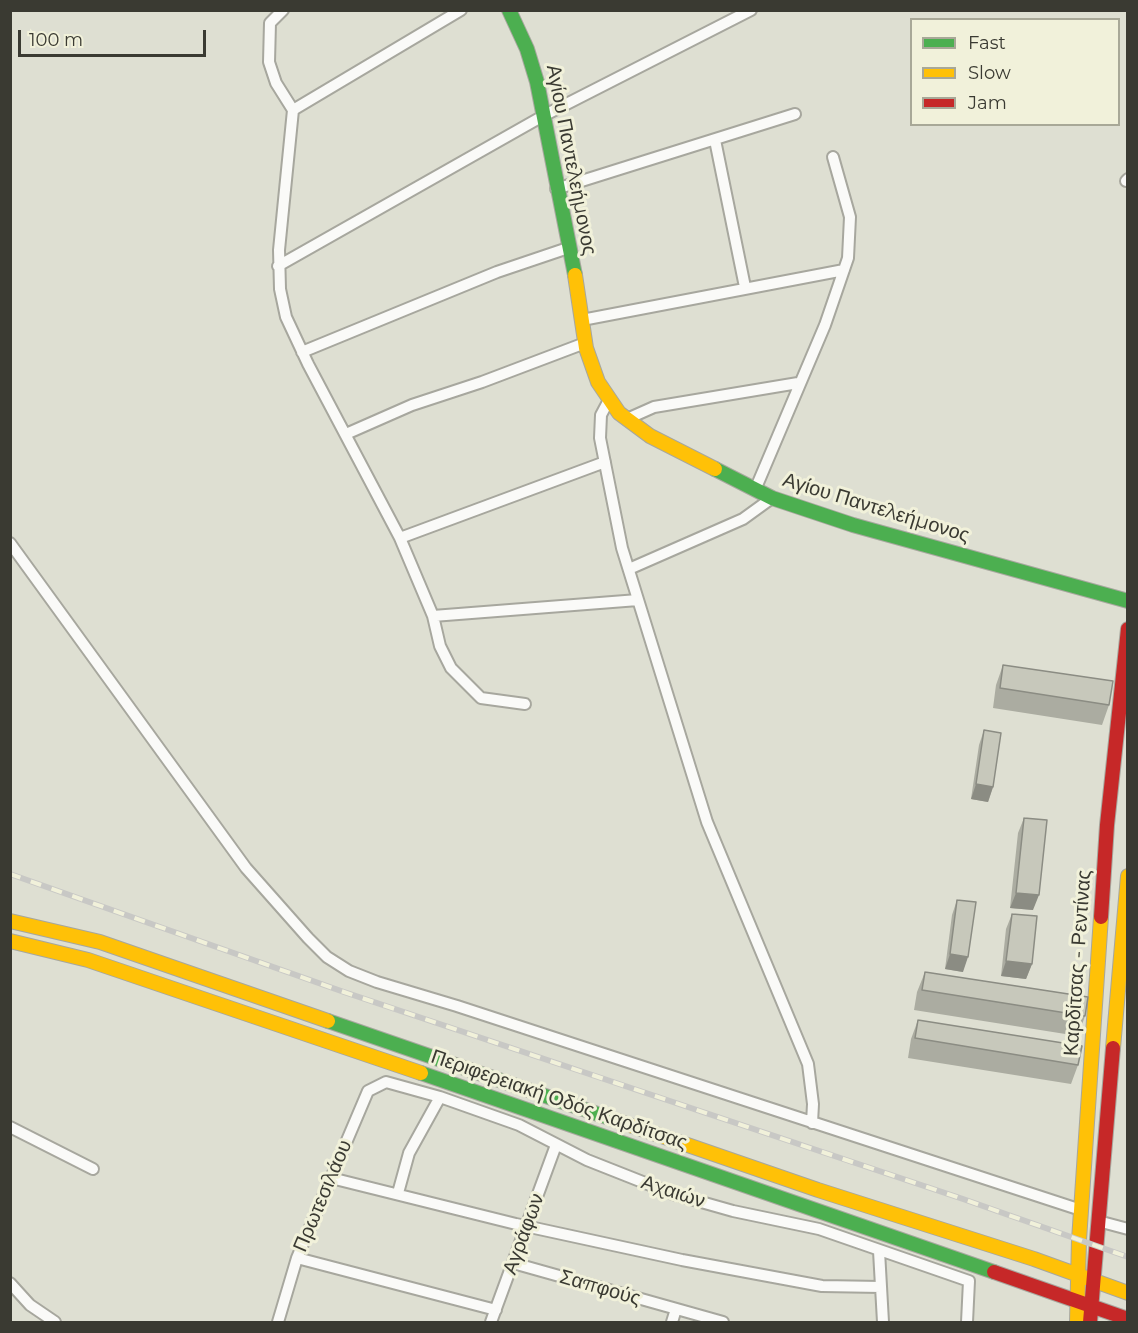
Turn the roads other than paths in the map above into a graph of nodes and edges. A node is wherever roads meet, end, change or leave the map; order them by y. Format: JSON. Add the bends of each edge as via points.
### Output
{"nodes":[{"id":1,"x":283,"y":10,"type":"edge"},
{"id":2,"x":461,"y":10,"type":"edge"},
{"id":3,"x":509,"y":10,"type":"edge"},
{"id":4,"x":751,"y":10,"type":"edge"},
{"id":5,"x":293,"y":110,"type":"junction"},
{"id":6,"x":795,"y":114,"type":"dead end"},
{"id":7,"x":543,"y":116,"type":"junction"},
{"id":8,"x":715,"y":140,"type":"junction"},
{"id":9,"x":833,"y":157,"type":"dead end"},
{"id":10,"x":556,"y":189,"type":"junction"},
{"id":11,"x":568,"y":248,"type":"junction"},
{"id":12,"x":278,"y":266,"type":"junction"},
{"id":13,"x":844,"y":270,"type":"junction"},
{"id":14,"x":745,"y":287,"type":"junction"},
{"id":15,"x":582,"y":320,"type":"junction"},
{"id":16,"x":585,"y":343,"type":"junction"},
{"id":17,"x":302,"y":352,"type":"junction"},
{"id":18,"x":798,"y":383,"type":"junction"},
{"id":19,"x":609,"y":400,"type":"junction"},
{"id":20,"x":627,"y":419,"type":"junction"},
{"id":21,"x":346,"y":434,"type":"junction"},
{"id":22,"x":605,"y":462,"type":"junction"},
{"id":23,"x":755,"y":490,"type":"junction"},
{"id":24,"x":772,"y":498,"type":"junction"},
{"id":25,"x":400,"y":538,"type":"junction"},
{"id":26,"x":10,"y":543,"type":"edge"},
{"id":27,"x":629,"y":569,"type":"junction"},
{"id":28,"x":638,"y":600,"type":"junction"},
{"id":29,"x":1128,"y":601,"type":"edge"},
{"id":30,"x":433,"y":616,"type":"junction"},
{"id":31,"x":1128,"y":629,"type":"edge"},
{"id":32,"x":525,"y":704,"type":"dead end"},
{"id":33,"x":1128,"y":876,"type":"edge"},
{"id":34,"x":1126,"y":920,"type":"edge"},
{"id":35,"x":10,"y":921,"type":"edge"},
{"id":36,"x":10,"y":941,"type":"edge"},
{"id":37,"x":1094,"y":1009,"type":"junction"},
{"id":38,"x":1115,"y":1010,"type":"junction"},
{"id":39,"x":386,"y":1082,"type":"joint"},
{"id":40,"x":440,"y":1097,"type":"junction"},
{"id":41,"x":812,"y":1123,"type":"junction"},
{"id":42,"x":10,"y":1127,"type":"edge"},
{"id":43,"x":556,"y":1145,"type":"junction"},
{"id":44,"x":93,"y":1169,"type":"dead end"},
{"id":45,"x":331,"y":1178,"type":"junction"},
{"id":46,"x":398,"y":1193,"type":"junction"},
{"id":47,"x":1081,"y":1210,"type":"junction"},
{"id":48,"x":1098,"y":1221,"type":"junction"},
{"id":49,"x":526,"y":1226,"type":"junction"},
{"id":50,"x":1128,"y":1229,"type":"edge"},
{"id":51,"x":879,"y":1251,"type":"junction"},
{"id":52,"x":297,"y":1258,"type":"junction"},
{"id":53,"x":513,"y":1263,"type":"junction"},
{"id":54,"x":1078,"y":1274,"type":"junction"},
{"id":55,"x":1093,"y":1280,"type":"junction"},
{"id":56,"x":10,"y":1283,"type":"edge"},
{"id":57,"x":881,"y":1287,"type":"junction"},
{"id":58,"x":1128,"y":1293,"type":"edge"},
{"id":59,"x":1078,"y":1301,"type":"junction"},
{"id":60,"x":1091,"y":1306,"type":"junction"},
{"id":61,"x":676,"y":1309,"type":"junction"},
{"id":62,"x":496,"y":1310,"type":"junction"},
{"id":63,"x":39,"y":1318,"type":"edge"},
{"id":64,"x":1128,"y":1320,"type":"edge"},
{"id":65,"x":492,"y":1322,"type":"edge"},
{"id":66,"x":55,"y":1323,"type":"edge"},
{"id":67,"x":278,"y":1323,"type":"edge"},
{"id":68,"x":672,"y":1323,"type":"edge"},
{"id":69,"x":723,"y":1323,"type":"edge"},
{"id":70,"x":883,"y":1323,"type":"edge"},
{"id":71,"x":966,"y":1323,"type":"edge"},
{"id":72,"x":1077,"y":1323,"type":"edge"},
{"id":73,"x":1090,"y":1323,"type":"edge"},
{"id":74,"x":1121,"y":1323,"type":"edge"}],
"edges":[{"from":1,"to":5,"type":"street","via":[[270,23],[269,62]]},
{"from":2,"to":5,"type":"street"},
{"from":3,"to":7,"type":"main road","name":"Αγίου Παντελεήμονος","via":[[531,60]]},
{"from":4,"to":7,"type":"street"},
{"from":5,"to":12,"type":"street"},
{"from":6,"to":8,"type":"street"},
{"from":7,"to":10,"type":"main road","name":"Αγίου Παντελεήμονος"},
{"from":7,"to":12,"type":"street"},
{"from":8,"to":10,"type":"street"},
{"from":8,"to":14,"type":"street"},
{"from":9,"to":13,"type":"street","via":[[850,217],[850,245]]},
{"from":10,"to":11,"type":"main road","name":"Αγίου Παντελεήμονος"},
{"from":11,"to":15,"type":"main road","name":"Αγίου Παντελεήμονος"},
{"from":11,"to":17,"type":"street","via":[[497,272]]},
{"from":12,"to":17,"type":"street","via":[[284,311]]},
{"from":13,"to":14,"type":"street"},
{"from":13,"to":18,"type":"street","via":[[825,325]]},
{"from":14,"to":15,"type":"street"},
{"from":15,"to":16,"type":"main road","name":"Αγίου Παντελεήμονος"},
{"from":16,"to":19,"type":"main road","name":"Αγίου Παντελεήμονος","via":[[594,373]]},
{"from":16,"to":21,"type":"street","via":[[411,405]]},
{"from":17,"to":21,"type":"street"},
{"from":18,"to":20,"type":"street","via":[[654,406]]},
{"from":18,"to":23,"type":"street"},
{"from":19,"to":20,"type":"main road","name":"Αγίου Παντελεήμονος"},
{"from":19,"to":22,"type":"street","via":[[600,422]]},
{"from":20,"to":23,"type":"main road","name":"Αγίου Παντελεήμονος","via":[[650,436]]},
{"from":21,"to":25,"type":"street"},
{"from":22,"to":25,"type":"street"},
{"from":22,"to":27,"type":"street"},
{"from":23,"to":24,"type":"main road","name":"Αγίου Παντελεήμονος"},
{"from":24,"to":27,"type":"street","via":[[743,519]]},
{"from":24,"to":29,"type":"main road","name":"Αγίου Παντελεήμονος","via":[[853,525]]},
{"from":25,"to":30,"type":"street"},
{"from":26,"to":41,"type":"street","via":[[223,839],[284,914],[327,957],[377,982]]},
{"from":27,"to":28,"type":"street"},
{"from":28,"to":30,"type":"street"},
{"from":28,"to":41,"type":"street","via":[[706,822],[808,1064]]},
{"from":30,"to":32,"type":"street","via":[[445,657],[462,682],[481,698]]},
{"from":31,"to":37,"type":"main road","name":"Καρδίτσας - Ρεντίνας","via":[[1107,825]]},
{"from":33,"to":34,"type":"main road","name":"Καρδίτσας - Ρεντίνας"},
{"from":34,"to":38,"type":"main road","name":"Καρδίτσας - Ρεντίνας"},
{"from":35,"to":54,"type":"main road","name":"Περιφερειακή Οδός Καρδίτσας","via":[[109,945],[818,1190]]},
{"from":36,"to":59,"type":"main road","name":"Περιφερειακή Οδός Καρδίτσας","via":[[70,955],[213,1001]]},
{"from":37,"to":38,"type":"main road"},
{"from":37,"to":47,"type":"main road","name":"Καρδίτσας - Ρεντίνας"},
{"from":38,"to":48,"type":"main road","name":"Καρδίτσας - Ρεντίνας"},
{"from":39,"to":40,"type":"street","name":"Αχαιών"},
{"from":39,"to":45,"type":"street","name":"Πρωτεσιλάου","via":[[368,1091]]},
{"from":40,"to":43,"type":"street","name":"Αχαιών","via":[[519,1125]]},
{"from":40,"to":46,"type":"street","via":[[409,1154]]},
{"from":41,"to":47,"type":"street"},
{"from":42,"to":44,"type":"street"},
{"from":43,"to":49,"type":"street","name":"Αγράφων"},
{"from":43,"to":51,"type":"street","name":"Αχαιών","via":[[673,1194],[819,1229]]},
{"from":45,"to":46,"type":"street"},
{"from":45,"to":52,"type":"street","name":"Πρωτεσιλάου"},
{"from":46,"to":49,"type":"street"},
{"from":47,"to":54,"type":"main road","name":"Καρδίτσας - Ρεντίνας"},
{"from":48,"to":50,"type":"street"},
{"from":48,"to":55,"type":"main road","name":"Καρδίτσας - Ρεντίνας"},
{"from":49,"to":53,"type":"street","name":"Αγράφων"},
{"from":49,"to":57,"type":"street","via":[[796,1282]]},
{"from":51,"to":57,"type":"street"},
{"from":51,"to":71,"type":"street","name":"Αχαιών","via":[[969,1281]]},
{"from":52,"to":62,"type":"street"},
{"from":52,"to":67,"type":"street","name":"Πρωτεσιλάου"},
{"from":53,"to":61,"type":"street","name":"Σαπφούς"},
{"from":53,"to":62,"type":"street","name":"Αγράφων"},
{"from":54,"to":55,"type":"main road","name":"Περιφερειακή Οδός Καρδίτσας"},
{"from":54,"to":59,"type":"main road","name":"Καρδίτσας - Ρεντίνας"},
{"from":55,"to":58,"type":"main road","name":"Περιφερειακή Οδός Καρδίτσας"},
{"from":55,"to":60,"type":"main road","name":"Καρδίτσας - Ρεντίνας"},
{"from":56,"to":63,"type":"street"},
{"from":57,"to":70,"type":"street"},
{"from":59,"to":60,"type":"main road","name":"Περιφερειακή Οδός Καρδίτσας"},
{"from":59,"to":72,"type":"main road","name":"Καρδίτσας - Ρεντίνας"},
{"from":60,"to":64,"type":"main road","name":"Περιφερειακή Οδός Καρδίτσας"},
{"from":60,"to":73,"type":"main road","name":"Καρδίτσας - Ρεντίνας"},
{"from":61,"to":68,"type":"street"},
{"from":61,"to":69,"type":"street","name":"Σαπφούς"},
{"from":62,"to":65,"type":"street","name":"Αγράφων"},
{"from":63,"to":66,"type":"street"},
{"from":64,"to":74,"type":"main road"}]}
